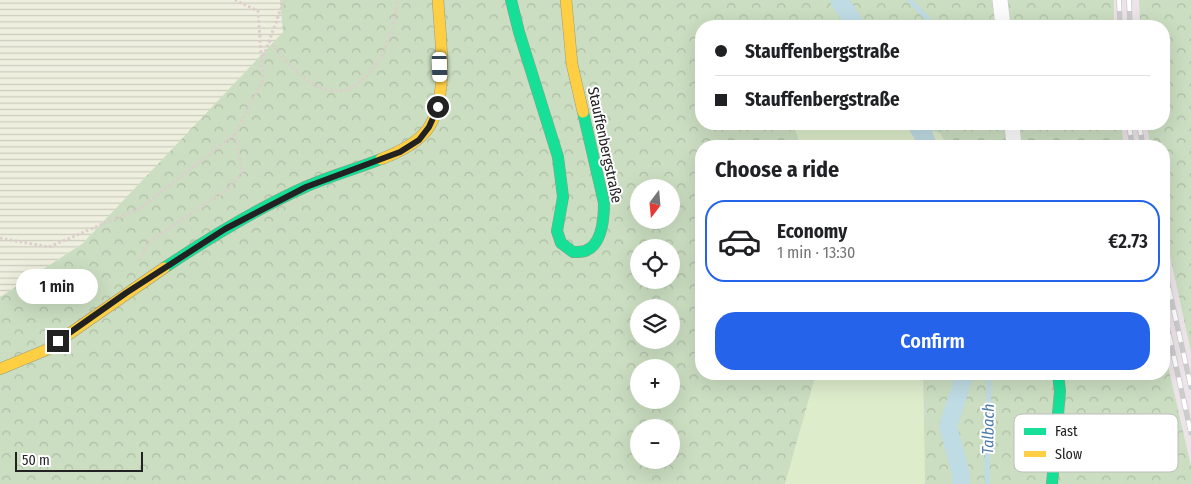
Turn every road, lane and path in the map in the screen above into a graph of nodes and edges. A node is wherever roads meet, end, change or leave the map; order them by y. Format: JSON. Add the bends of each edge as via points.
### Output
{"nodes":[{"id":1,"x":235,"y":0,"type":"edge"},
{"id":2,"x":284,"y":0,"type":"edge"},
{"id":3,"x":398,"y":0,"type":"edge"},
{"id":4,"x":438,"y":0,"type":"edge"},
{"id":5,"x":511,"y":0,"type":"edge"},
{"id":6,"x":566,"y":0,"type":"edge"},
{"id":7,"x":1000,"y":0,"type":"edge"},
{"id":8,"x":1002,"y":20,"type":"edge"},
{"id":9,"x":269,"y":41,"type":"junction"},
{"id":10,"x":262,"y":63,"type":"junction"},
{"id":11,"x":236,"y":134,"type":"junction"},
{"id":12,"x":0,"y":238,"type":"edge"},
{"id":13,"x":137,"y":268,"type":"dead end"},
{"id":14,"x":0,"y":369,"type":"edge"},
{"id":15,"x":1059,"y":380,"type":"edge"},
{"id":16,"x":1058,"y":414,"type":"edge"}],
"edges":[{"from":1,"to":10,"type":"path","via":[[258,12]]},
{"from":2,"to":9,"type":"path"},
{"from":3,"to":9,"type":"path","via":[[385,49],[376,66],[346,90],[328,90],[314,84],[300,75]]},
{"from":4,"to":14,"type":"street","via":[[441,84],[438,107],[419,140],[400,152],[306,187],[225,229],[44,351]]},
{"from":5,"to":6,"type":"street","name":"Stauffenbergstraße","via":[[558,157],[563,196],[557,231],[561,243],[573,252],[586,251],[596,242],[604,225],[604,203],[572,64]]},
{"from":7,"to":8,"type":"street"},
{"from":9,"to":10,"type":"path"},
{"from":10,"to":11,"type":"path","via":[[263,80]]},
{"from":11,"to":12,"type":"path","via":[[142,207],[49,247]]},
{"from":11,"to":13,"type":"path","via":[[242,173],[228,189],[147,243]]},
{"from":15,"to":16,"type":"street"}]}
